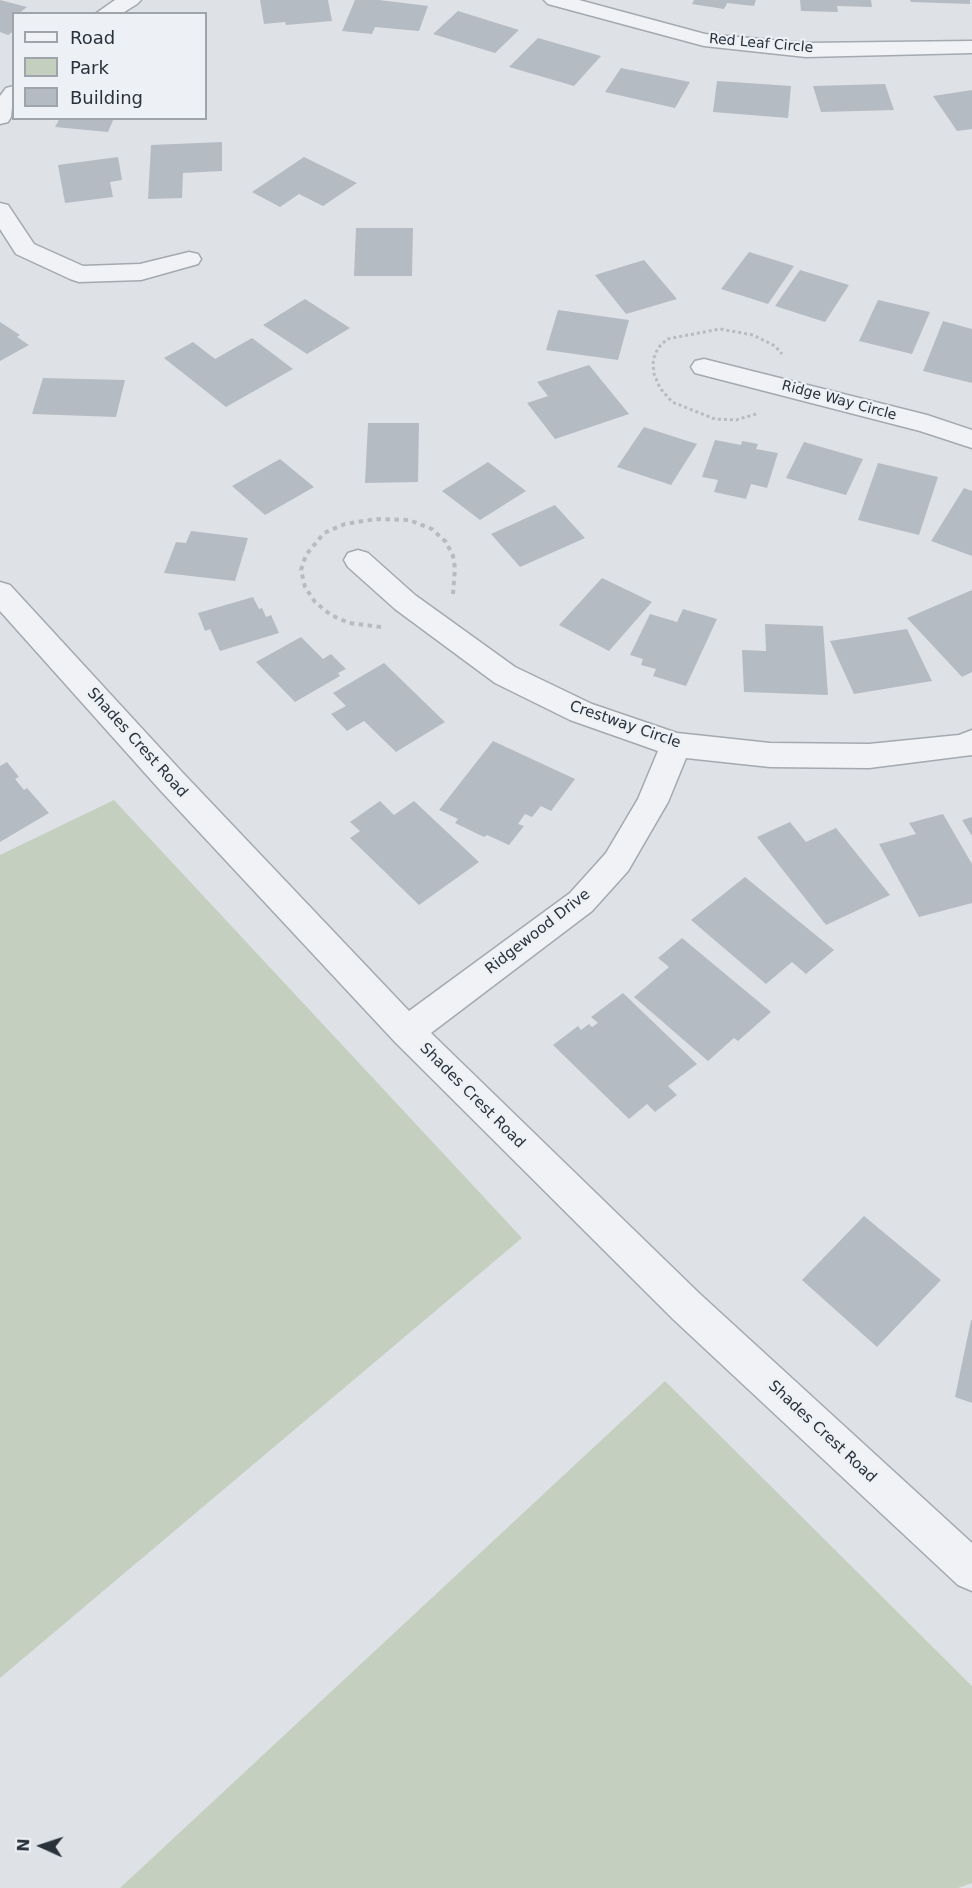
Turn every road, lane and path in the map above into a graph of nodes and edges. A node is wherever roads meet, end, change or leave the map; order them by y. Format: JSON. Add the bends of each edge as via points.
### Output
{"nodes":[{"id":1,"x":130,"y":0,"type":"edge"},
{"id":2,"x":555,"y":0,"type":"edge"},
{"id":3,"x":109,"y":12,"type":"edge"},
{"id":4,"x":972,"y":47,"type":"edge"},
{"id":5,"x":12,"y":96,"type":"edge"},
{"id":6,"x":0,"y":117,"type":"edge"},
{"id":7,"x":0,"y":210,"type":"edge"},
{"id":8,"x":189,"y":259,"type":"dead end"},
{"id":9,"x":704,"y":367,"type":"dead end"},
{"id":10,"x":972,"y":439,"type":"edge"},
{"id":11,"x":358,"y":560,"type":"dead end"},
{"id":12,"x":0,"y":592,"type":"edge"},
{"id":13,"x":972,"y":742,"type":"edge"},
{"id":14,"x":676,"y":745,"type":"junction"},
{"id":15,"x":407,"y":1032,"type":"junction"},
{"id":16,"x":972,"y":1571,"type":"edge"}],
"edges":[{"from":1,"to":3,"type":"street"},
{"from":2,"to":4,"type":"street","name":"Red Leaf Circle","via":[[704,40],[806,50]]},
{"from":5,"to":6,"type":"street"},
{"from":7,"to":8,"type":"street","via":[[26,249],[79,274],[141,272]]},
{"from":9,"to":10,"type":"street","name":"Ridge Way Circle"},
{"from":11,"to":14,"type":"street","name":"Crestway Circle","via":[[405,602],[505,675],[581,712]]},
{"from":12,"to":15,"type":"street","name":"Shades Crest Road"},
{"from":13,"to":14,"type":"street","name":"Crestway Circle","via":[[869,756],[770,755]]},
{"from":14,"to":15,"type":"street","name":"Ridgewood Drive","via":[[652,802],[617,862],[581,902]]},
{"from":15,"to":16,"type":"street","name":"Shades Crest Road","via":[[687,1307]]}]}
